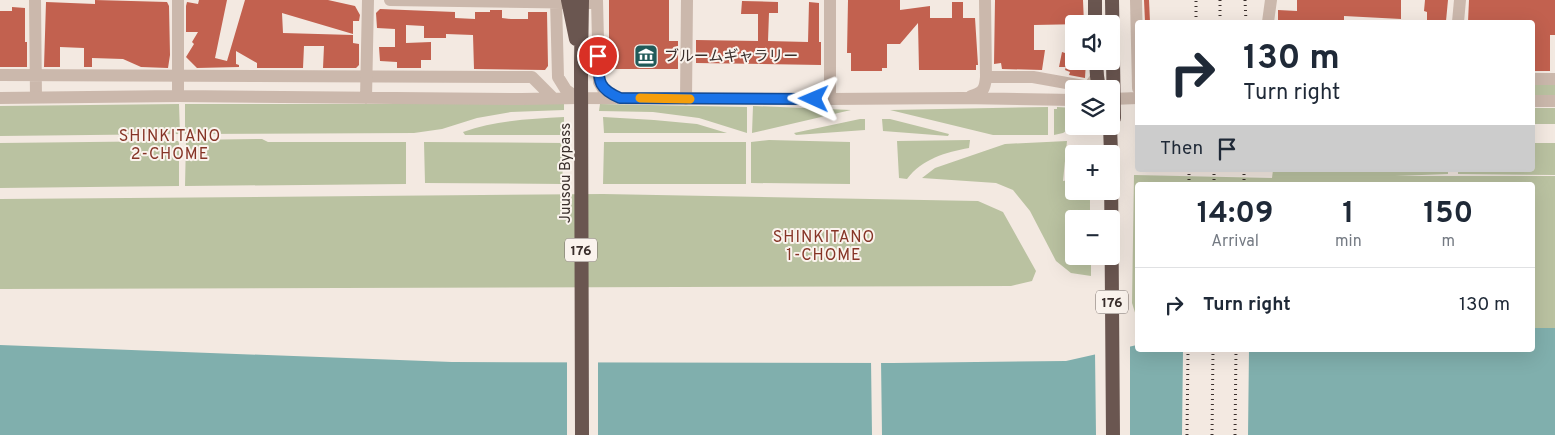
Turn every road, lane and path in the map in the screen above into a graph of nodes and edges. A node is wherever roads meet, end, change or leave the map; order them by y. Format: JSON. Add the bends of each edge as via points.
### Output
{"nodes":[{"id":1,"x":35,"y":0,"type":"edge"},
{"id":2,"x":178,"y":0,"type":"edge"},
{"id":3,"x":368,"y":0,"type":"edge"},
{"id":4,"x":390,"y":0,"type":"edge"},
{"id":5,"x":582,"y":0,"type":"edge"},
{"id":6,"x":687,"y":0,"type":"edge"},
{"id":7,"x":830,"y":0,"type":"edge"},
{"id":8,"x":985,"y":0,"type":"edge"},
{"id":9,"x":1095,"y":0,"type":"edge"},
{"id":10,"x":1112,"y":0,"type":"edge"},
{"id":11,"x":1136,"y":0,"type":"edge"},
{"id":12,"x":1271,"y":0,"type":"edge"},
{"id":13,"x":1460,"y":0,"type":"edge"},
{"id":14,"x":560,"y":1,"type":"edge"},
{"id":15,"x":597,"y":1,"type":"edge"},
{"id":16,"x":1095,"y":15,"type":"edge"},
{"id":17,"x":1136,"y":20,"type":"edge"},
{"id":18,"x":1268,"y":20,"type":"edge"},
{"id":19,"x":1458,"y":20,"type":"edge"},
{"id":20,"x":581,"y":64,"type":"junction"},
{"id":21,"x":0,"y":75,"type":"edge"},
{"id":22,"x":35,"y":75,"type":"junction"},
{"id":23,"x":178,"y":75,"type":"junction"},
{"id":24,"x":366,"y":76,"type":"junction"},
{"id":25,"x":986,"y":77,"type":"junction"},
{"id":26,"x":1001,"y":77,"type":"junction"},
{"id":27,"x":1535,"y":79,"type":"edge"},
{"id":28,"x":1555,"y":79,"type":"edge"},
{"id":29,"x":1112,"y":80,"type":"edge"},
{"id":30,"x":1065,"y":83,"type":"edge"},
{"id":31,"x":178,"y":96,"type":"junction"},
{"id":32,"x":0,"y":98,"type":"edge"},
{"id":33,"x":36,"y":98,"type":"junction"},
{"id":34,"x":366,"y":98,"type":"junction"},
{"id":35,"x":553,"y":98,"type":"junction"},
{"id":36,"x":578,"y":98,"type":"junction"},
{"id":37,"x":620,"y":98,"type":"junction"},
{"id":38,"x":962,"y":98,"type":"junction"},
{"id":39,"x":1135,"y":98,"type":"edge"},
{"id":40,"x":686,"y":99,"type":"junction"},
{"id":41,"x":1051,"y":99,"type":"junction"},
{"id":42,"x":1120,"y":99,"type":"edge"},
{"id":43,"x":830,"y":100,"type":"junction"},
{"id":44,"x":1065,"y":100,"type":"edge"},
{"id":45,"x":1555,"y":100,"type":"edge"},
{"id":46,"x":1535,"y":101,"type":"edge"},
{"id":47,"x":1111,"y":200,"type":"edge"},
{"id":48,"x":582,"y":435,"type":"edge"},
{"id":49,"x":1114,"y":435,"type":"edge"}],
"edges":[{"from":1,"to":22,"type":"street"},
{"from":2,"to":23,"type":"street"},
{"from":3,"to":24,"type":"street"},
{"from":4,"to":14,"type":"street"},
{"from":5,"to":20,"type":"highway","name":"Juusou Bypass","number":"176","bridge":true},
{"from":6,"to":40,"type":"street"},
{"from":7,"to":43,"type":"street"},
{"from":8,"to":25,"type":"street"},
{"from":9,"to":16,"type":"highway"},
{"from":10,"to":29,"type":"highway","bridge":true},
{"from":11,"to":17,"type":"street"},
{"from":12,"to":18,"type":"street"},
{"from":13,"to":19,"type":"street"},
{"from":14,"to":15,"type":"street"},
{"from":14,"to":20,"type":"highway","number":"176","bridge":true},
{"from":14,"to":36,"type":"street","via":[[558,78],[566,90]]},
{"from":15,"to":37,"type":"street","via":[[599,82],[603,89]]},
{"from":20,"to":48,"type":"highway","name":"Juusou Bypass","number":"176","bridge":true},
{"from":21,"to":22,"type":"street"},
{"from":22,"to":23,"type":"street"},
{"from":22,"to":33,"type":"street"},
{"from":23,"to":24,"type":"street"},
{"from":23,"to":31,"type":"street"},
{"from":24,"to":34,"type":"street"},
{"from":24,"to":35,"type":"street","via":[[532,77]]},
{"from":25,"to":26,"type":"street"},
{"from":25,"to":38,"type":"street","via":[[983,91]]},
{"from":26,"to":30,"type":"street"},
{"from":26,"to":41,"type":"street","via":[[995,84],[1000,91]]},
{"from":27,"to":28,"type":"street"},
{"from":31,"to":33,"type":"street"},
{"from":31,"to":34,"type":"street"},
{"from":32,"to":33,"type":"street"},
{"from":34,"to":35,"type":"street"},
{"from":35,"to":36,"type":"street"},
{"from":36,"to":37,"type":"street"},
{"from":37,"to":40,"type":"street"},
{"from":38,"to":41,"type":"street"},
{"from":38,"to":43,"type":"street"},
{"from":39,"to":42,"type":"street"},
{"from":40,"to":43,"type":"street"},
{"from":41,"to":44,"type":"street"},
{"from":45,"to":46,"type":"street"},
{"from":47,"to":49,"type":"highway","number":"176"}]}
